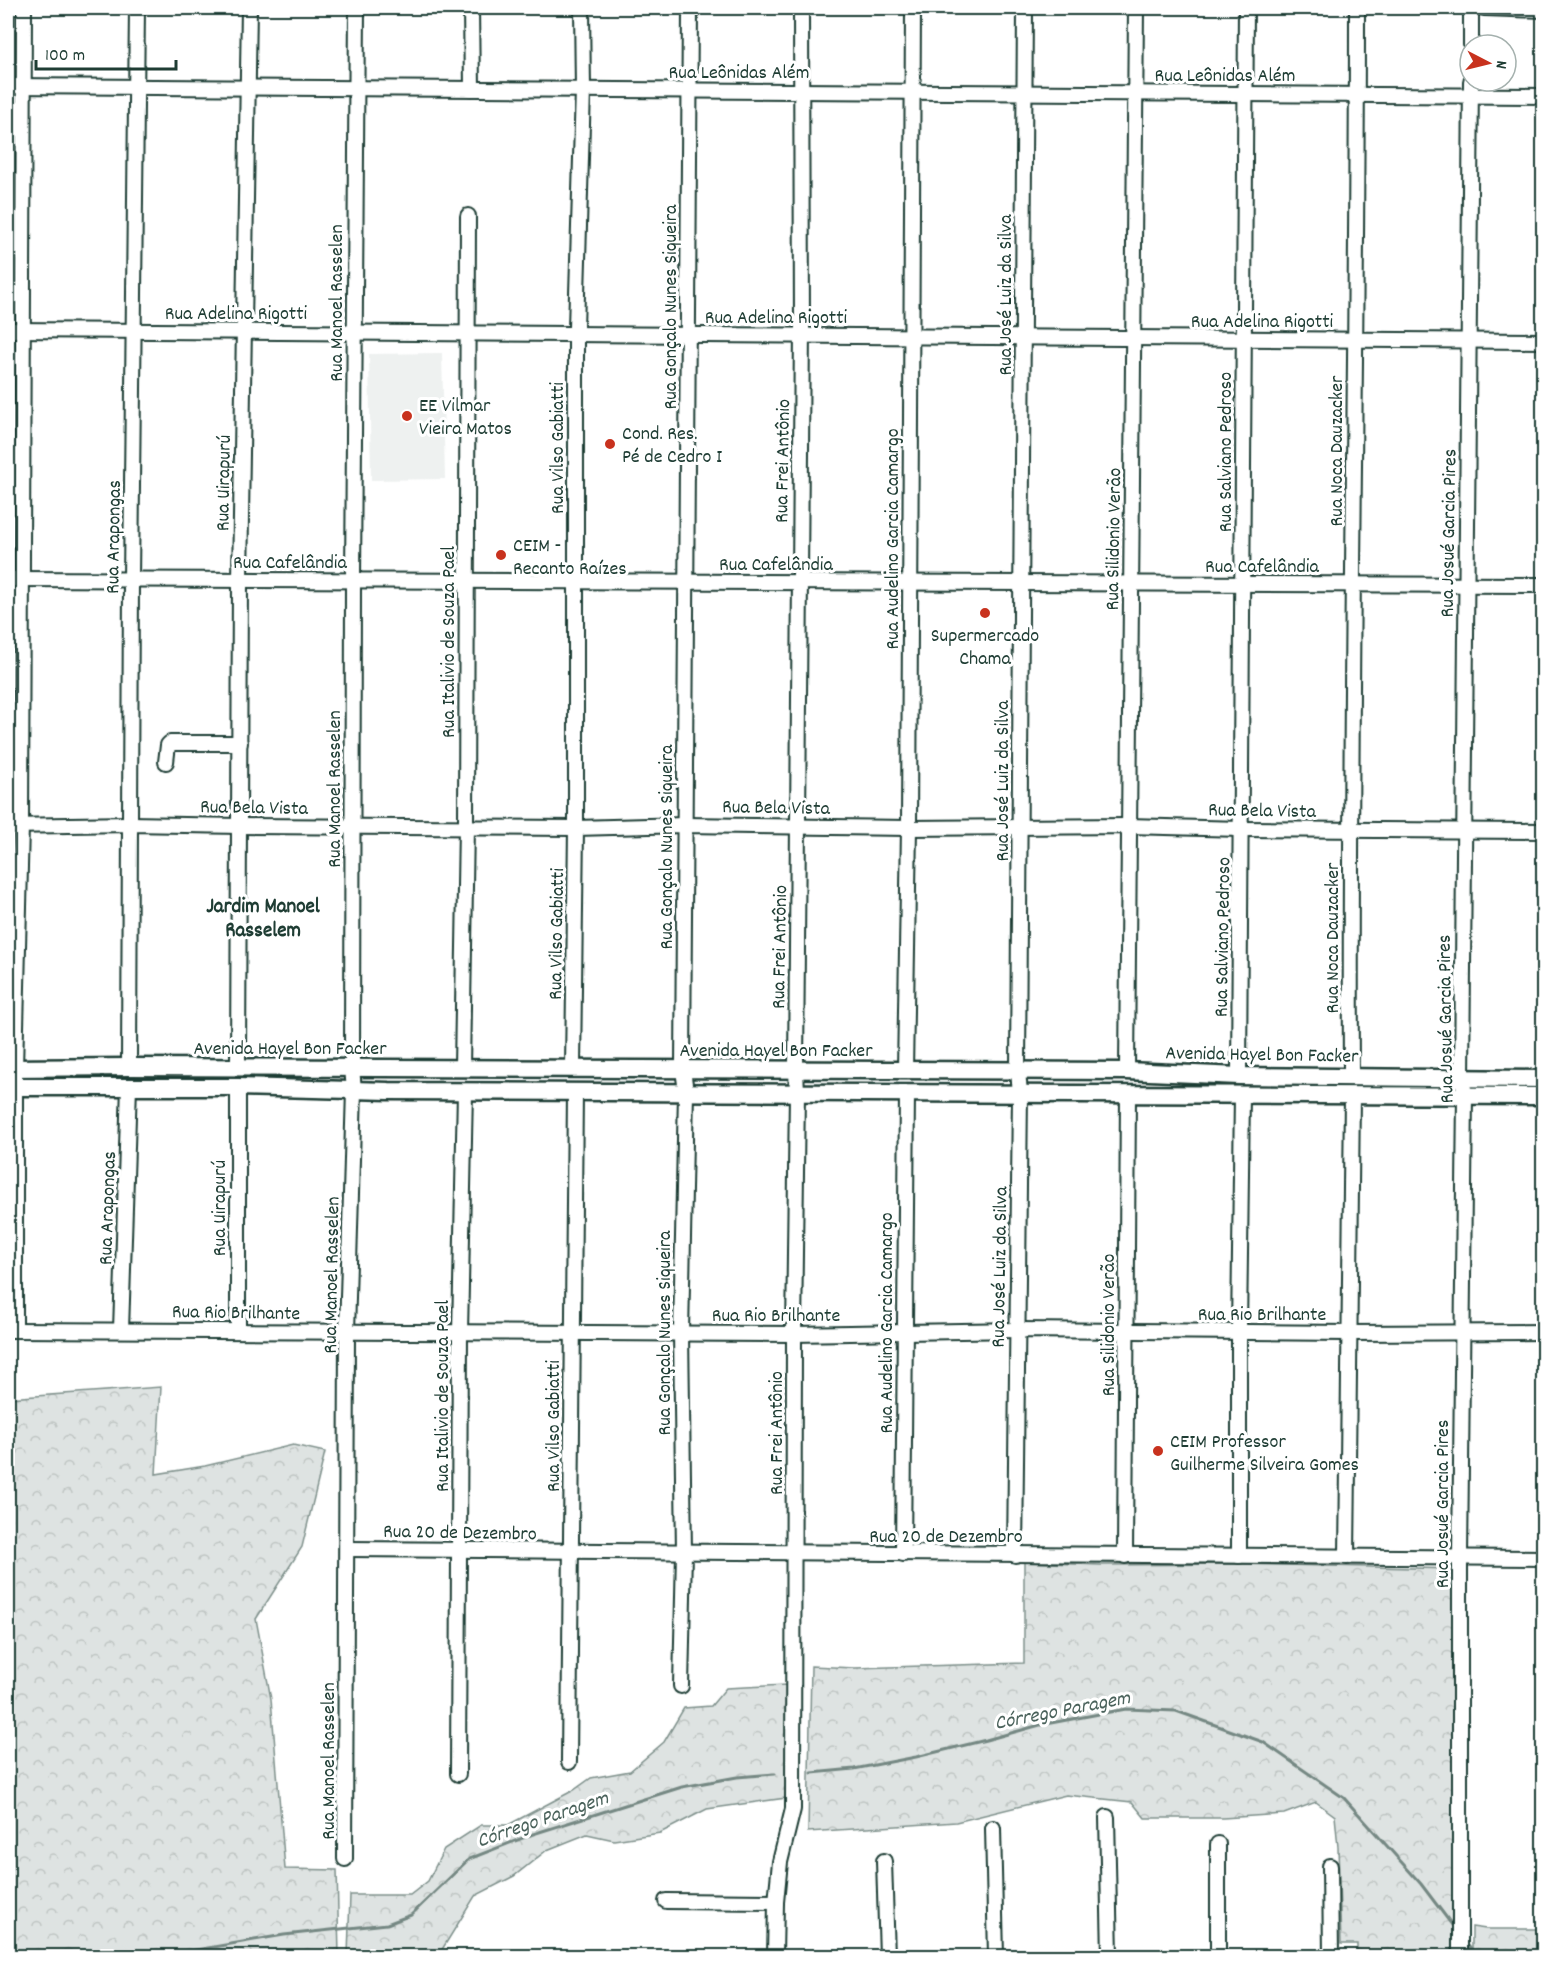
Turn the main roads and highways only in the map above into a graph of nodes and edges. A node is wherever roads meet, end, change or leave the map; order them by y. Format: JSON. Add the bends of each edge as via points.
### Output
{"nodes":[{"id":1,"x":11,"y":1068,"type":"edge"},
{"id":2,"x":1544,"y":1079,"type":"edge"},
{"id":3,"x":11,"y":1087,"type":"edge"},
{"id":4,"x":1544,"y":1096,"type":"edge"}],
"edges":[{"from":1,"to":2,"type":"main road","name":"Avenida Hayel Bon Facker","via":[[1126,1071]]},
{"from":3,"to":4,"type":"main road","name":"Avenida Hayel Bon Facker"}]}
